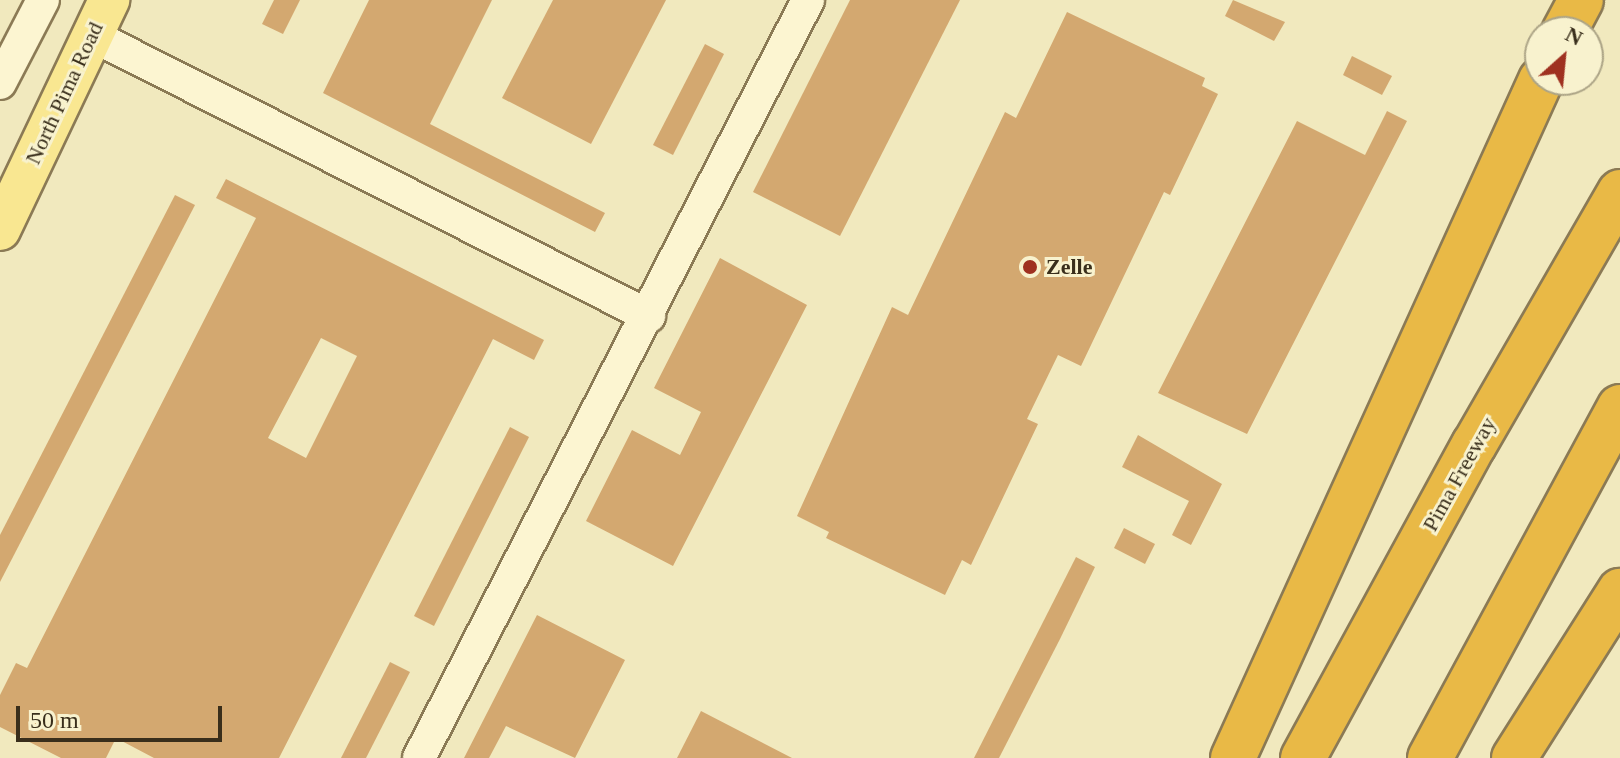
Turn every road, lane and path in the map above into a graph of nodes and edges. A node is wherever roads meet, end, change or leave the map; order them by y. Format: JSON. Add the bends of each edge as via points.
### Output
{"nodes":[{"id":1,"x":43,"y":0,"type":"edge"},
{"id":2,"x":808,"y":0,"type":"edge"},
{"id":3,"x":100,"y":17,"type":"edge"},
{"id":4,"x":0,"y":83,"type":"edge"},
{"id":5,"x":1534,"y":96,"type":"edge"},
{"id":6,"x":1620,"y":192,"type":"edge"},
{"id":7,"x":0,"y":230,"type":"edge"},
{"id":8,"x":649,"y":316,"type":"junction"},
{"id":9,"x":1620,"y":407,"type":"edge"},
{"id":10,"x":1620,"y":591,"type":"edge"},
{"id":11,"x":419,"y":758,"type":"edge"},
{"id":12,"x":1233,"y":758,"type":"edge"},
{"id":13,"x":1303,"y":758,"type":"edge"},
{"id":14,"x":1430,"y":758,"type":"edge"},
{"id":15,"x":1514,"y":758,"type":"edge"}],
"edges":[{"from":1,"to":4,"type":"street"},
{"from":2,"to":8,"type":"street"},
{"from":3,"to":7,"type":"main road","name":"North Pima Road"},
{"from":3,"to":8,"type":"street"},
{"from":5,"to":12,"type":"highway"},
{"from":6,"to":13,"type":"highway","name":"Pima Freeway"},
{"from":8,"to":11,"type":"street"},
{"from":9,"to":14,"type":"highway"},
{"from":10,"to":15,"type":"highway"}]}
